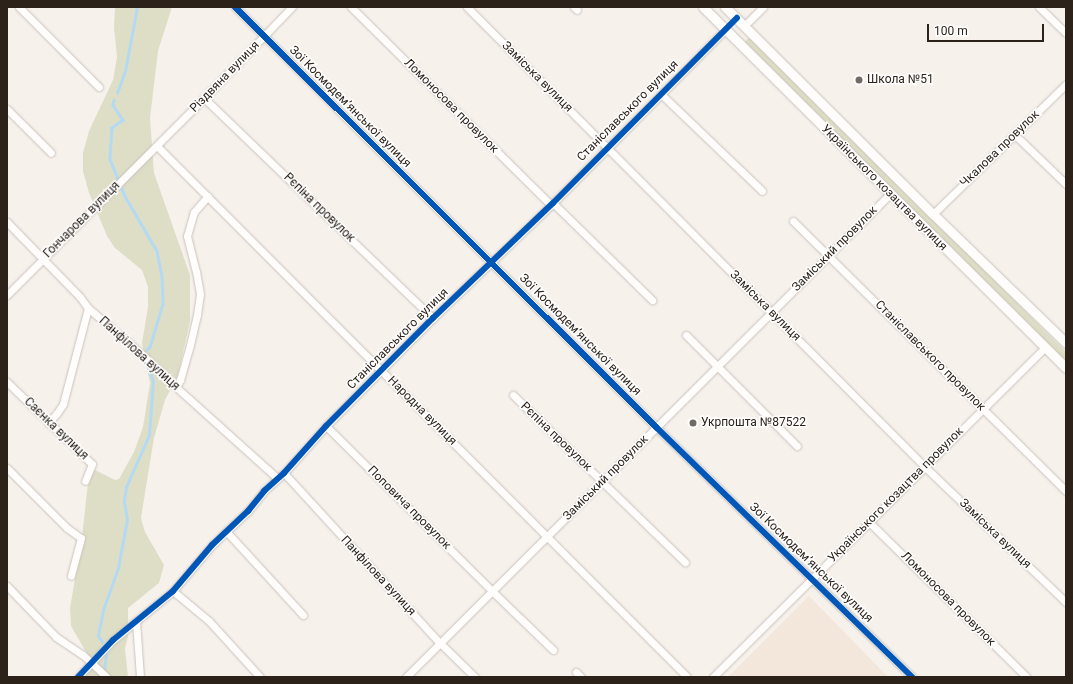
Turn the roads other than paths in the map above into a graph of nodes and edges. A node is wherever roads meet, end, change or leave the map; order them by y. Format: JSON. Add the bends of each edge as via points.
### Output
{"nodes":[{"id":1,"x":19,"y":7,"type":"edge"},
{"id":2,"x":235,"y":7,"type":"edge"},
{"id":3,"x":292,"y":7,"type":"edge"},
{"id":4,"x":351,"y":7,"type":"edge"},
{"id":5,"x":467,"y":7,"type":"edge"},
{"id":6,"x":703,"y":7,"type":"edge"},
{"id":7,"x":725,"y":7,"type":"edge"},
{"id":8,"x":762,"y":7,"type":"edge"},
{"id":9,"x":1039,"y":7,"type":"edge"},
{"id":10,"x":737,"y":18,"type":"junction"},
{"id":11,"x":744,"y":26,"type":"junction"},
{"id":12,"x":725,"y":30,"type":"junction"},
{"id":13,"x":1066,"y":34,"type":"edge"},
{"id":14,"x":264,"y":37,"type":"junction"},
{"id":15,"x":733,"y":37,"type":"junction"},
{"id":16,"x":1066,"y":84,"type":"edge"},
{"id":17,"x":99,"y":87,"type":"dead end"},
{"id":18,"x":661,"y":94,"type":"junction"},
{"id":19,"x":204,"y":98,"type":"junction"},
{"id":20,"x":7,"y":109,"type":"edge"},
{"id":21,"x":1015,"y":135,"type":"junction"},
{"id":22,"x":157,"y":146,"type":"junction"},
{"id":23,"x":608,"y":148,"type":"junction"},
{"id":24,"x":51,"y":153,"type":"dead end"},
{"id":25,"x":1066,"y":184,"type":"edge"},
{"id":26,"x":762,"y":191,"type":"dead end"},
{"id":27,"x":890,"y":194,"type":"junction"},
{"id":28,"x":208,"y":196,"type":"junction"},
{"id":29,"x":552,"y":204,"type":"junction"},
{"id":30,"x":933,"y":214,"type":"junction"},
{"id":31,"x":793,"y":221,"type":"dead end"},
{"id":32,"x":7,"y":222,"type":"edge"},
{"id":33,"x":828,"y":255,"type":"junction"},
{"id":34,"x":44,"y":258,"type":"junction"},
{"id":35,"x":492,"y":262,"type":"junction"},
{"id":36,"x":7,"y":295,"type":"edge"},
{"id":37,"x":652,"y":300,"type":"dead end"},
{"id":38,"x":88,"y":308,"type":"junction"},
{"id":39,"x":771,"y":312,"type":"junction"},
{"id":40,"x":433,"y":318,"type":"junction"},
{"id":41,"x":686,"y":335,"type":"dead end"},
{"id":42,"x":1066,"y":343,"type":"edge"},
{"id":43,"x":1044,"y":348,"type":"junction"},
{"id":44,"x":717,"y":366,"type":"junction"},
{"id":45,"x":1066,"y":368,"type":"edge"},
{"id":46,"x":382,"y":370,"type":"junction"},
{"id":47,"x":7,"y":382,"type":"edge"},
{"id":48,"x":176,"y":387,"type":"junction"},
{"id":49,"x":513,"y":395,"type":"dead end"},
{"id":50,"x":983,"y":409,"type":"junction"},
{"id":51,"x":48,"y":423,"type":"junction"},
{"id":52,"x":326,"y":426,"type":"junction"},
{"id":53,"x":656,"y":427,"type":"junction"},
{"id":54,"x":797,"y":446,"type":"dead end"},
{"id":55,"x":925,"y":467,"type":"junction"},
{"id":56,"x":7,"y":468,"type":"edge"},
{"id":57,"x":284,"y":473,"type":"junction"},
{"id":58,"x":278,"y":479,"type":"junction"},
{"id":59,"x":85,"y":481,"type":"dead end"},
{"id":60,"x":602,"y":482,"type":"junction"},
{"id":61,"x":1066,"y":491,"type":"edge"},
{"id":62,"x":869,"y":522,"type":"junction"},
{"id":63,"x":226,"y":531,"type":"junction"},
{"id":64,"x":547,"y":536,"type":"junction"},
{"id":65,"x":685,"y":562,"type":"dead end"},
{"id":66,"x":71,"y":576,"type":"dead end"},
{"id":67,"x":812,"y":578,"type":"junction"},
{"id":68,"x":7,"y":586,"type":"edge"},
{"id":69,"x":173,"y":591,"type":"junction"},
{"id":70,"x":492,"y":591,"type":"junction"},
{"id":71,"x":1066,"y":602,"type":"edge"},
{"id":72,"x":304,"y":615,"type":"dead end"},
{"id":73,"x":136,"y":621,"type":"junction"},
{"id":74,"x":440,"y":643,"type":"junction"},
{"id":75,"x":553,"y":650,"type":"dead end"},
{"id":76,"x":90,"y":662,"type":"junction"},
{"id":77,"x":78,"y":677,"type":"edge"},
{"id":78,"x":107,"y":677,"type":"edge"},
{"id":79,"x":140,"y":677,"type":"edge"},
{"id":80,"x":260,"y":677,"type":"edge"},
{"id":81,"x":406,"y":677,"type":"edge"},
{"id":82,"x":475,"y":677,"type":"edge"},
{"id":83,"x":687,"y":677,"type":"edge"},
{"id":84,"x":713,"y":677,"type":"edge"},
{"id":85,"x":912,"y":677,"type":"edge"},
{"id":86,"x":1027,"y":677,"type":"edge"}],
"edges":[{"from":1,"to":17,"type":"street"},
{"from":2,"to":14,"type":"street","name":"Зої Космодем’янської вулиця"},
{"from":3,"to":14,"type":"street","name":"Різдвяна вулиця"},
{"from":4,"to":29,"type":"street","name":"Ломоносова провулок"},
{"from":5,"to":23,"type":"street","name":"Заміська вулиця"},
{"from":6,"to":12,"type":"street","name":"Українського козацтва вулиця"},
{"from":7,"to":10,"type":"street","name":"Українського козацтва вулиця"},
{"from":8,"to":11,"type":"street"},
{"from":9,"to":13,"type":"street"},
{"from":10,"to":11,"type":"street","name":"Українського козацтва вулиця"},
{"from":10,"to":12,"type":"street","name":"Станіславського вулиця"},
{"from":11,"to":15,"type":"street"},
{"from":11,"to":30,"type":"street","name":"Українського козацтва вулиця"},
{"from":12,"to":15,"type":"street","name":"Українського козацтва вулиця"},
{"from":12,"to":18,"type":"street","name":"Станіславського вулиця"},
{"from":14,"to":19,"type":"street","name":"Різдвяна вулиця"},
{"from":14,"to":35,"type":"street","name":"Зої Космодем’янської вулиця"},
{"from":15,"to":27,"type":"street","name":"Українського козацтва вулиця"},
{"from":16,"to":21,"type":"street","name":"Чкалова провулок"},
{"from":18,"to":23,"type":"street","name":"Станіславського вулиця"},
{"from":18,"to":26,"type":"street"},
{"from":19,"to":22,"type":"street","name":"Різдвяна вулиця"},
{"from":19,"to":40,"type":"street","name":"Рєпіна провулок"},
{"from":20,"to":24,"type":"street"},
{"from":21,"to":25,"type":"street"},
{"from":21,"to":30,"type":"street","name":"Чкалова провулок"},
{"from":22,"to":28,"type":"street","name":"Народна вулиця"},
{"from":22,"to":34,"type":"street","name":"Гончарова вулиця"},
{"from":23,"to":29,"type":"street","name":"Станіславського вулиця"},
{"from":23,"to":39,"type":"street","name":"Заміська вулиця"},
{"from":27,"to":33,"type":"street","name":"Заміський провулок"},
{"from":27,"to":43,"type":"street","name":"Українського козацтва вулиця"},
{"from":28,"to":46,"type":"street","name":"Народна вулиця"},
{"from":28,"to":48,"type":"street","via":[[194,212],[187,236],[200,294],[190,345]]},
{"from":29,"to":35,"type":"street","name":"Станіславського вулиця"},
{"from":29,"to":37,"type":"street","name":"Ломоносова провулок"},
{"from":30,"to":42,"type":"street","name":"Українського козацтва вулиця"},
{"from":31,"to":33,"type":"street","name":"Станіславського провулок"},
{"from":32,"to":34,"type":"street","name":"Панфілова вулиця"},
{"from":33,"to":39,"type":"street","name":"Заміський провулок"},
{"from":33,"to":50,"type":"street","name":"Станіславського провулок"},
{"from":34,"to":36,"type":"street","name":"Гончарова вулиця"},
{"from":34,"to":38,"type":"street","name":"Панфілова вулиця"},
{"from":35,"to":40,"type":"street","name":"Станіславського вулиця"},
{"from":35,"to":53,"type":"street","name":"Зої Космодем’янської вулиця"},
{"from":38,"to":48,"type":"street","name":"Панфілова вулиця"},
{"from":38,"to":51,"type":"street","via":[[63,404],[58,414]]},
{"from":39,"to":44,"type":"street","name":"Заміський провулок"},
{"from":39,"to":55,"type":"street","name":"Заміська вулиця"},
{"from":40,"to":46,"type":"street","name":"Станіславського вулиця"},
{"from":41,"to":44,"type":"street"},
{"from":43,"to":45,"type":"street","name":"Українського козацтва вулиця"},
{"from":43,"to":50,"type":"street","name":"Українського козацтва провулок"},
{"from":44,"to":53,"type":"street","name":"Заміський провулок"},
{"from":44,"to":54,"type":"street"},
{"from":46,"to":52,"type":"street","name":"Станіславського вулиця"},
{"from":46,"to":64,"type":"street","name":"Народна вулиця"},
{"from":47,"to":51,"type":"street","name":"Саєнка вулиця"},
{"from":48,"to":58,"type":"street","name":"Панфілова вулиця"},
{"from":49,"to":60,"type":"street","name":"Рєпіна провулок"},
{"from":50,"to":55,"type":"street","name":"Українського козацтва провулок"},
{"from":50,"to":61,"type":"street","name":"Станіславського провулок"},
{"from":51,"to":59,"type":"street","name":"Саєнка вулиця","via":[[92,464]]},
{"from":52,"to":57,"type":"street","name":"Станіславського вулиця"},
{"from":52,"to":70,"type":"street","name":"Поповича провулок"},
{"from":53,"to":60,"type":"street","name":"Заміський провулок"},
{"from":53,"to":67,"type":"street","name":"Зої Космодем’янської вулиця"},
{"from":55,"to":62,"type":"street","name":"Українського козацтва провулок"},
{"from":55,"to":71,"type":"street","name":"Заміська вулиця"},
{"from":56,"to":66,"type":"street","via":[[68,528],[82,538]]},
{"from":57,"to":58,"type":"street","name":"Станіславського вулиця"},
{"from":57,"to":74,"type":"street","name":"Панфілова вулиця"},
{"from":58,"to":63,"type":"street","name":"Станіславського вулиця"},
{"from":60,"to":64,"type":"street","name":"Заміський провулок"},
{"from":60,"to":65,"type":"street","name":"Рєпіна провулок"},
{"from":62,"to":67,"type":"street","name":"Українського козацтва провулок"},
{"from":62,"to":86,"type":"street","name":"Ломоносова провулок"},
{"from":63,"to":69,"type":"street","name":"Станіславського вулиця"},
{"from":63,"to":72,"type":"street"},
{"from":64,"to":70,"type":"street","name":"Заміський провулок"},
{"from":64,"to":83,"type":"street","name":"Народна вулиця"},
{"from":67,"to":84,"type":"street","name":"Українського козацтва провулок"},
{"from":67,"to":85,"type":"street","name":"Зої Космодем’янської вулиця"},
{"from":68,"to":76,"type":"street","via":[[56,637]]},
{"from":69,"to":73,"type":"street","name":"Станіславського вулиця"},
{"from":69,"to":80,"type":"street","via":[[209,621]]},
{"from":70,"to":74,"type":"street","name":"Заміський провулок"},
{"from":70,"to":75,"type":"street","name":"Поповича провулок"},
{"from":73,"to":76,"type":"street","name":"Станіславського вулиця"},
{"from":73,"to":79,"type":"street"},
{"from":74,"to":81,"type":"street","name":"Заміський провулок"},
{"from":74,"to":82,"type":"street","name":"Панфілова вулиця"},
{"from":76,"to":77,"type":"street","name":"Станіславського вулиця"},
{"from":76,"to":78,"type":"street"}]}
